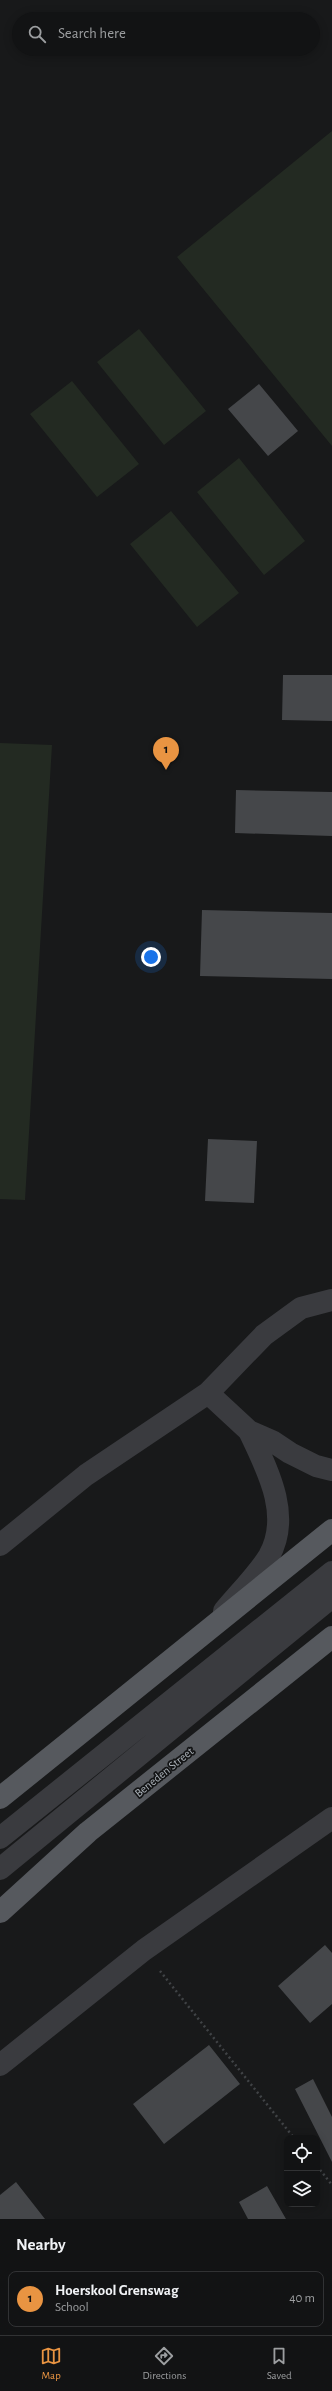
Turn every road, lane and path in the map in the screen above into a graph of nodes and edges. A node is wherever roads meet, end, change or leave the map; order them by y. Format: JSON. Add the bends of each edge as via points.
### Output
{"nodes":[{"id":1,"x":332,"y":1300,"type":"edge"},
{"id":2,"x":208,"y":1392,"type":"junction"},
{"id":3,"x":249,"y":1431,"type":"junction"},
{"id":4,"x":332,"y":1470,"type":"edge"},
{"id":5,"x":332,"y":1530,"type":"edge"},
{"id":6,"x":0,"y":1545,"type":"edge"},
{"id":7,"x":332,"y":1572,"type":"edge"},
{"id":8,"x":332,"y":1597,"type":"edge"},
{"id":9,"x":211,"y":1627,"type":"junction"},
{"id":10,"x":332,"y":1637,"type":"edge"},
{"id":11,"x":0,"y":1798,"type":"edge"},
{"id":12,"x":332,"y":1818,"type":"edge"},
{"id":13,"x":0,"y":1838,"type":"edge"},
{"id":14,"x":0,"y":1869,"type":"edge"},
{"id":15,"x":0,"y":1912,"type":"edge"},
{"id":16,"x":144,"y":1950,"type":"junction"},
{"id":17,"x":0,"y":2065,"type":"edge"},
{"id":18,"x":292,"y":2135,"type":"edge"},
{"id":19,"x":320,"y":2170,"type":"edge"},
{"id":20,"x":332,"y":2185,"type":"edge"}],
"edges":[{"from":1,"to":2,"type":"street","via":[[301,1308],[264,1335]]},
{"from":2,"to":3,"type":"street"},
{"from":2,"to":6,"type":"street","via":[[86,1475]]},
{"from":3,"to":4,"type":"street","via":[[316,1466]]},
{"from":3,"to":9,"type":"street","via":[[271,1480],[278,1504],[276,1533],[269,1556]]},
{"from":5,"to":9,"type":"main road"},
{"from":7,"to":13,"type":"street"},
{"from":8,"to":14,"type":"street"},
{"from":9,"to":11,"type":"main road"},
{"from":10,"to":15,"type":"main road","name":"Beneden Street","via":[[88,1832]]},
{"from":12,"to":16,"type":"street"},
{"from":16,"to":17,"type":"street"},
{"from":16,"to":18,"type":"path"},
{"from":19,"to":20,"type":"path"}]}
